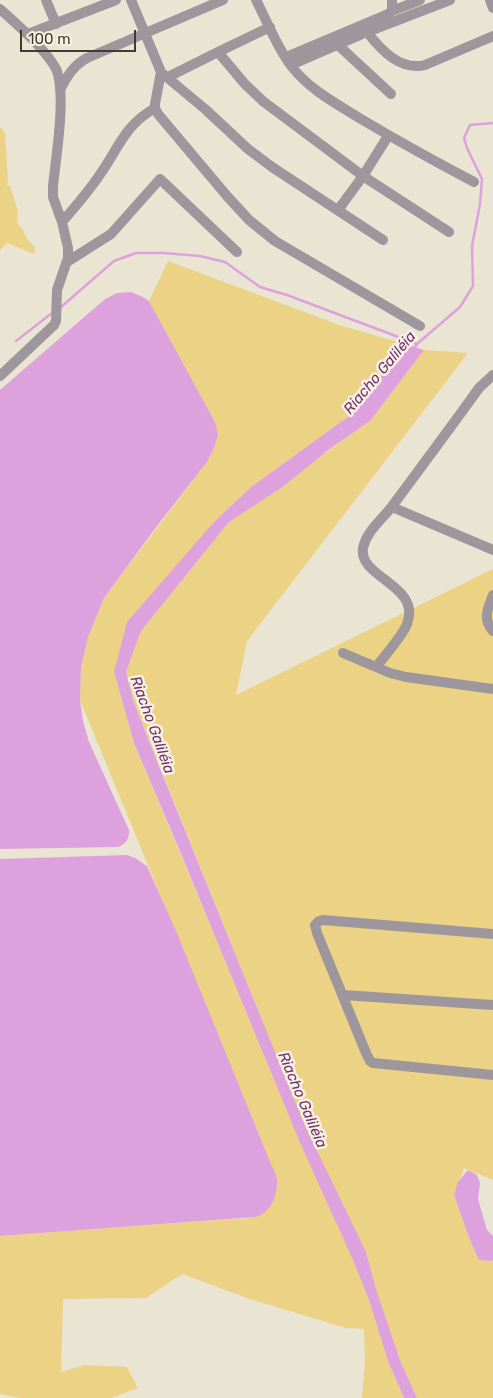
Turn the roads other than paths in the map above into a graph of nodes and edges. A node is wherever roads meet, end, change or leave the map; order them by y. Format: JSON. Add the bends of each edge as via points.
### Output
{"nodes":[{"id":1,"x":46,"y":0,"type":"edge"},
{"id":2,"x":116,"y":0,"type":"edge"},
{"id":3,"x":131,"y":0,"type":"edge"},
{"id":4,"x":222,"y":0,"type":"edge"},
{"id":5,"x":256,"y":0,"type":"edge"},
{"id":6,"x":420,"y":0,"type":"edge"},
{"id":7,"x":450,"y":0,"type":"edge"},
{"id":8,"x":490,"y":0,"type":"edge"},
{"id":9,"x":90,"y":5,"type":"edge"},
{"id":10,"x":392,"y":5,"type":"edge"},
{"id":11,"x":493,"y":8,"type":"edge"},
{"id":12,"x":0,"y":9,"type":"edge"},
{"id":13,"x":56,"y":24,"type":"junction"},
{"id":14,"x":270,"y":27,"type":"junction"},
{"id":15,"x":367,"y":32,"type":"junction"},
{"id":16,"x":28,"y":34,"type":"junction"},
{"id":17,"x":145,"y":34,"type":"junction"},
{"id":18,"x":493,"y":36,"type":"edge"},
{"id":19,"x":338,"y":45,"type":"junction"},
{"id":20,"x":218,"y":52,"type":"junction"},
{"id":21,"x":288,"y":61,"type":"junction"},
{"id":22,"x":164,"y":74,"type":"junction"},
{"id":23,"x":60,"y":90,"type":"junction"},
{"id":24,"x":391,"y":94,"type":"dead end"},
{"id":25,"x":155,"y":108,"type":"junction"},
{"id":26,"x":388,"y":136,"type":"junction"},
{"id":27,"x":363,"y":176,"type":"junction"},
{"id":28,"x":474,"y":182,"type":"dead end"},
{"id":29,"x":338,"y":210,"type":"junction"},
{"id":30,"x":62,"y":222,"type":"junction"},
{"id":31,"x":449,"y":232,"type":"dead end"},
{"id":32,"x":383,"y":240,"type":"dead end"},
{"id":33,"x":237,"y":252,"type":"dead end"},
{"id":34,"x":67,"y":262,"type":"junction"},
{"id":35,"x":420,"y":326,"type":"dead end"},
{"id":36,"x":493,"y":375,"type":"edge"},
{"id":37,"x":0,"y":376,"type":"edge"},
{"id":38,"x":392,"y":507,"type":"junction"},
{"id":39,"x":493,"y":550,"type":"edge"},
{"id":40,"x":493,"y":595,"type":"edge"},
{"id":41,"x":493,"y":631,"type":"edge"},
{"id":42,"x":343,"y":653,"type":"dead end"},
{"id":43,"x":376,"y":668,"type":"junction"},
{"id":44,"x":493,"y":689,"type":"edge"},
{"id":45,"x":493,"y":934,"type":"edge"},
{"id":46,"x":343,"y":995,"type":"junction"},
{"id":47,"x":493,"y":1005,"type":"edge"},
{"id":48,"x":493,"y":1075,"type":"edge"}],
"edges":[{"from":1,"to":13,"type":"street"},
{"from":2,"to":9,"type":"street"},
{"from":3,"to":17,"type":"street"},
{"from":4,"to":17,"type":"street"},
{"from":5,"to":14,"type":"street"},
{"from":6,"to":10,"type":"street"},
{"from":7,"to":15,"type":"street"},
{"from":8,"to":11,"type":"street"},
{"from":9,"to":13,"type":"street"},
{"from":10,"to":21,"type":"street","via":[[388,14]]},
{"from":12,"to":16,"type":"street"},
{"from":13,"to":16,"type":"street"},
{"from":14,"to":20,"type":"street"},
{"from":14,"to":21,"type":"street"},
{"from":15,"to":18,"type":"street","via":[[392,59],[418,67]]},
{"from":15,"to":19,"type":"street"},
{"from":16,"to":23,"type":"street","via":[[56,70]]},
{"from":17,"to":22,"type":"street"},
{"from":17,"to":23,"type":"street","via":[[78,63]]},
{"from":19,"to":21,"type":"street"},
{"from":19,"to":24,"type":"street"},
{"from":20,"to":22,"type":"street"},
{"from":20,"to":27,"type":"street","via":[[264,102]]},
{"from":21,"to":26,"type":"street","via":[[316,91]]},
{"from":22,"to":25,"type":"street"},
{"from":22,"to":29,"type":"street","via":[[248,149]]},
{"from":23,"to":30,"type":"street","via":[[53,192]]},
{"from":25,"to":30,"type":"street","via":[[127,130],[103,171]]},
{"from":25,"to":35,"type":"street","via":[[249,220],[275,241]]},
{"from":26,"to":27,"type":"street"},
{"from":26,"to":28,"type":"street"},
{"from":27,"to":29,"type":"street"},
{"from":27,"to":31,"type":"street"},
{"from":29,"to":32,"type":"street"},
{"from":30,"to":34,"type":"street","via":[[68,248]]},
{"from":33,"to":34,"type":"street","via":[[160,180],[111,234]]},
{"from":34,"to":37,"type":"street","via":[[57,290],[54,325]]},
{"from":36,"to":38,"type":"street"},
{"from":38,"to":39,"type":"street"},
{"from":38,"to":43,"type":"street","via":[[366,538],[363,552],[366,562],[405,597],[410,614],[407,626]]},
{"from":40,"to":41,"type":"street","via":[[487,623]]},
{"from":42,"to":43,"type":"street"},
{"from":43,"to":44,"type":"street","via":[[406,677]]},
{"from":45,"to":46,"type":"street","via":[[319,920],[315,925],[317,933]]},
{"from":46,"to":47,"type":"street"},
{"from":46,"to":48,"type":"street","via":[[373,1063]]}]}
